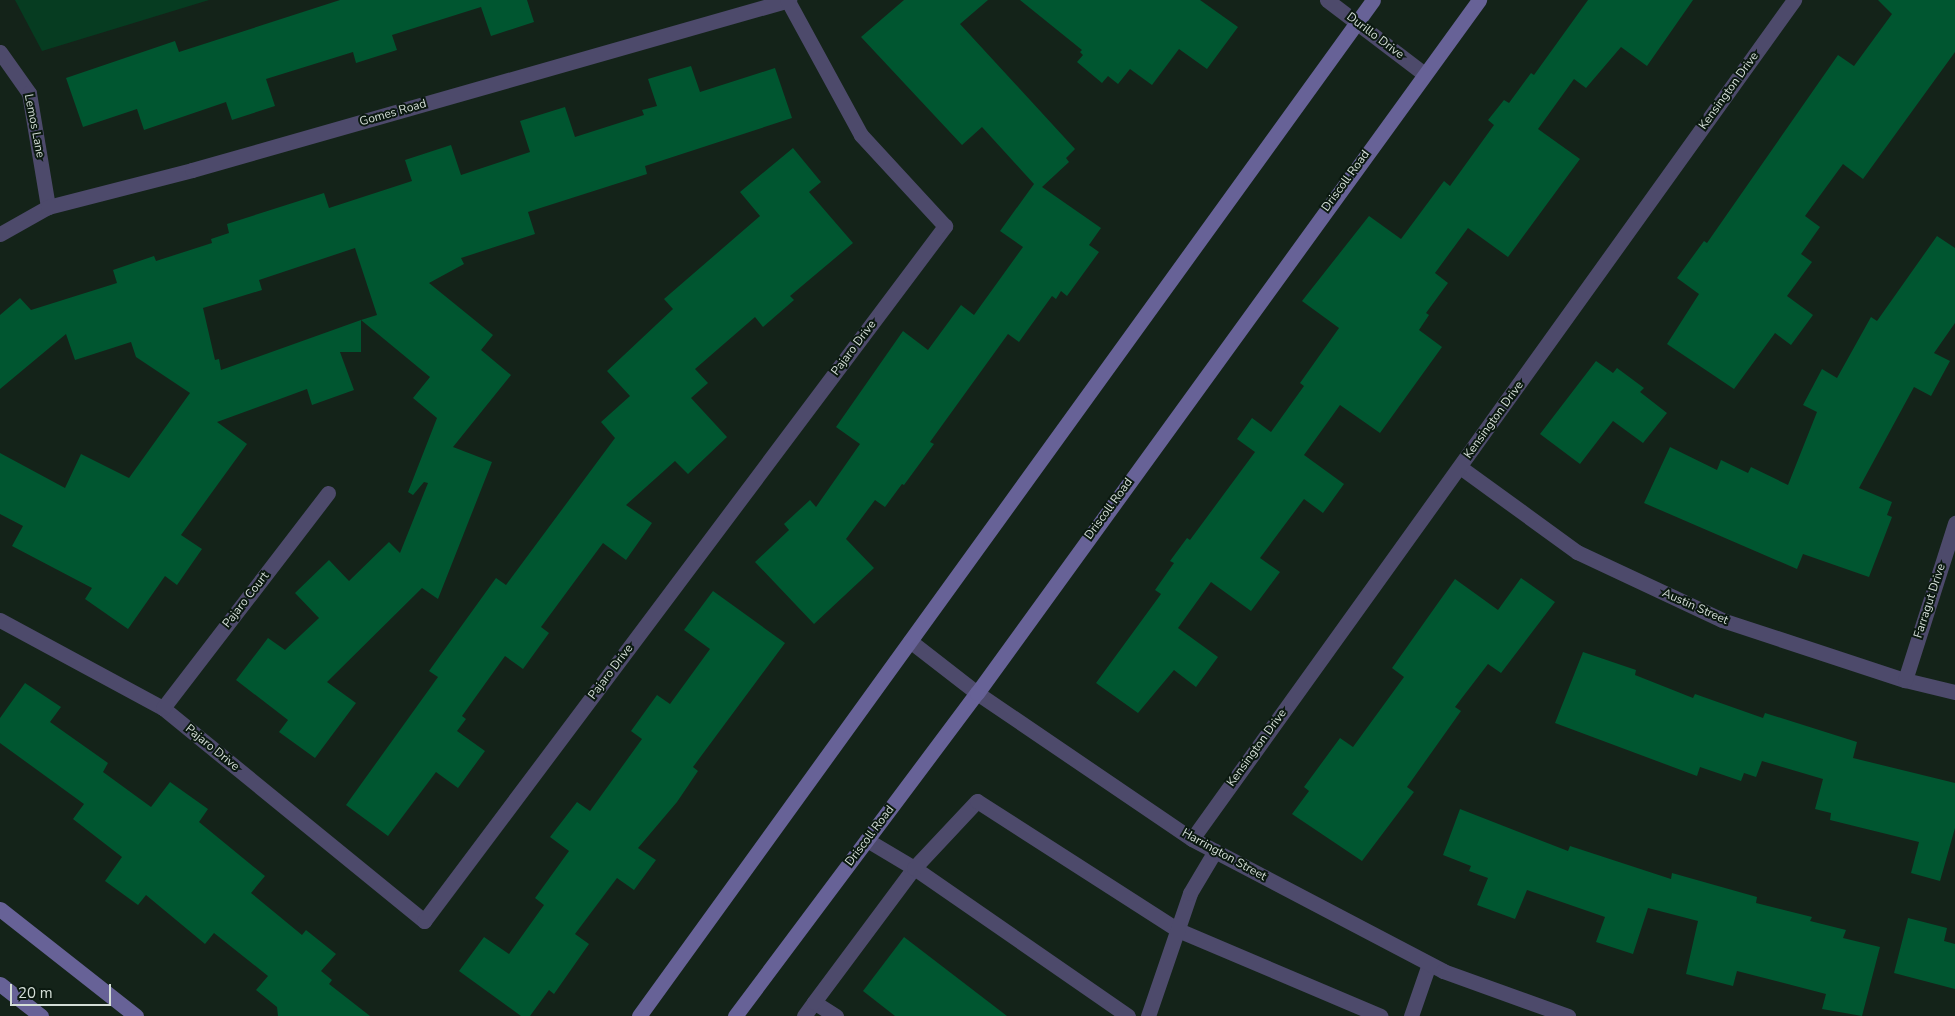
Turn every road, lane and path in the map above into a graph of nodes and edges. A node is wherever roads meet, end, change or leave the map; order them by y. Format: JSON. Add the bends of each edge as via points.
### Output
{"nodes":[{"id":1,"x":788,"y":0,"type":"edge"},
{"id":2,"x":1328,"y":0,"type":"edge"},
{"id":3,"x":1373,"y":0,"type":"edge"},
{"id":4,"x":1479,"y":0,"type":"edge"},
{"id":5,"x":1794,"y":0,"type":"edge"},
{"id":6,"x":1356,"y":22,"type":"junction"},
{"id":7,"x":0,"y":52,"type":"edge"},
{"id":8,"x":1423,"y":73,"type":"junction"},
{"id":9,"x":48,"y":207,"type":"junction"},
{"id":10,"x":0,"y":234,"type":"edge"},
{"id":11,"x":1460,"y":467,"type":"junction"},
{"id":12,"x":328,"y":493,"type":"dead end"},
{"id":13,"x":1955,"y":523,"type":"edge"},
{"id":14,"x":0,"y":620,"type":"edge"},
{"id":15,"x":910,"y":641,"type":"junction"},
{"id":16,"x":1905,"y":680,"type":"junction"},
{"id":17,"x":1955,"y":692,"type":"edge"},
{"id":18,"x":977,"y":693,"type":"junction"},
{"id":19,"x":163,"y":708,"type":"junction"},
{"id":20,"x":1192,"y":838,"type":"junction"},
{"id":21,"x":867,"y":840,"type":"junction"},
{"id":22,"x":1215,"y":851,"type":"junction"},
{"id":23,"x":914,"y":868,"type":"junction"},
{"id":24,"x":0,"y":908,"type":"edge"},
{"id":25,"x":1178,"y":930,"type":"junction"},
{"id":26,"x":1429,"y":964,"type":"junction"},
{"id":27,"x":0,"y":984,"type":"edge"},
{"id":28,"x":814,"y":1002,"type":"junction"},
{"id":29,"x":41,"y":1016,"type":"edge"},
{"id":30,"x":136,"y":1016,"type":"edge"},
{"id":31,"x":640,"y":1016,"type":"edge"},
{"id":32,"x":736,"y":1016,"type":"edge"},
{"id":33,"x":804,"y":1016,"type":"edge"},
{"id":34,"x":836,"y":1016,"type":"edge"},
{"id":35,"x":1128,"y":1016,"type":"edge"},
{"id":36,"x":1148,"y":1016,"type":"edge"},
{"id":37,"x":1381,"y":1016,"type":"edge"},
{"id":38,"x":1412,"y":1016,"type":"edge"},
{"id":39,"x":1568,"y":1016,"type":"edge"}],
"edges":[{"from":1,"to":9,"type":"street","name":"Gomes Road","via":[[192,170]]},
{"from":1,"to":19,"type":"street","name":"Pajaro Drive","via":[[861,135],[945,226],[424,921]]},
{"from":2,"to":6,"type":"street","name":"Durillo Drive"},
{"from":3,"to":6,"type":"street"},
{"from":4,"to":8,"type":"street","name":"Driscoll Road"},
{"from":5,"to":11,"type":"street","name":"Kensington Drive"},
{"from":6,"to":8,"type":"street","name":"Durillo Drive"},
{"from":6,"to":15,"type":"street"},
{"from":7,"to":9,"type":"street","name":"Lemos Lane","via":[[30,93]]},
{"from":8,"to":18,"type":"street","name":"Driscoll Road"},
{"from":9,"to":10,"type":"street","name":"Gomes Road"},
{"from":11,"to":16,"type":"street","name":"Austin Street","via":[[1577,552],[1722,620]]},
{"from":11,"to":20,"type":"street","name":"Kensington Drive"},
{"from":12,"to":19,"type":"street","name":"Pajaro Court"},
{"from":13,"to":16,"type":"street","name":"Farragut Drive"},
{"from":14,"to":19,"type":"street","name":"Pajaro Drive"},
{"from":15,"to":18,"type":"street","name":"Harrington Street"},
{"from":15,"to":31,"type":"street"},
{"from":16,"to":17,"type":"street","name":"Austin Street"},
{"from":18,"to":20,"type":"street","name":"Harrington Street"},
{"from":18,"to":21,"type":"street","name":"Driscoll Road"},
{"from":20,"to":22,"type":"street","name":"Harrington Street"},
{"from":21,"to":23,"type":"street"},
{"from":21,"to":32,"type":"street","name":"Driscoll Road"},
{"from":22,"to":25,"type":"street","via":[[1190,894]]},
{"from":22,"to":26,"type":"street","name":"Harrington Street"},
{"from":23,"to":25,"type":"street","via":[[977,801]]},
{"from":23,"to":28,"type":"street"},
{"from":23,"to":35,"type":"street"},
{"from":24,"to":30,"type":"street"},
{"from":25,"to":36,"type":"street"},
{"from":25,"to":37,"type":"street"},
{"from":26,"to":38,"type":"street"},
{"from":26,"to":39,"type":"street","name":"Harrington Street"},
{"from":27,"to":29,"type":"street"},
{"from":28,"to":33,"type":"street"},
{"from":28,"to":34,"type":"street"}]}
